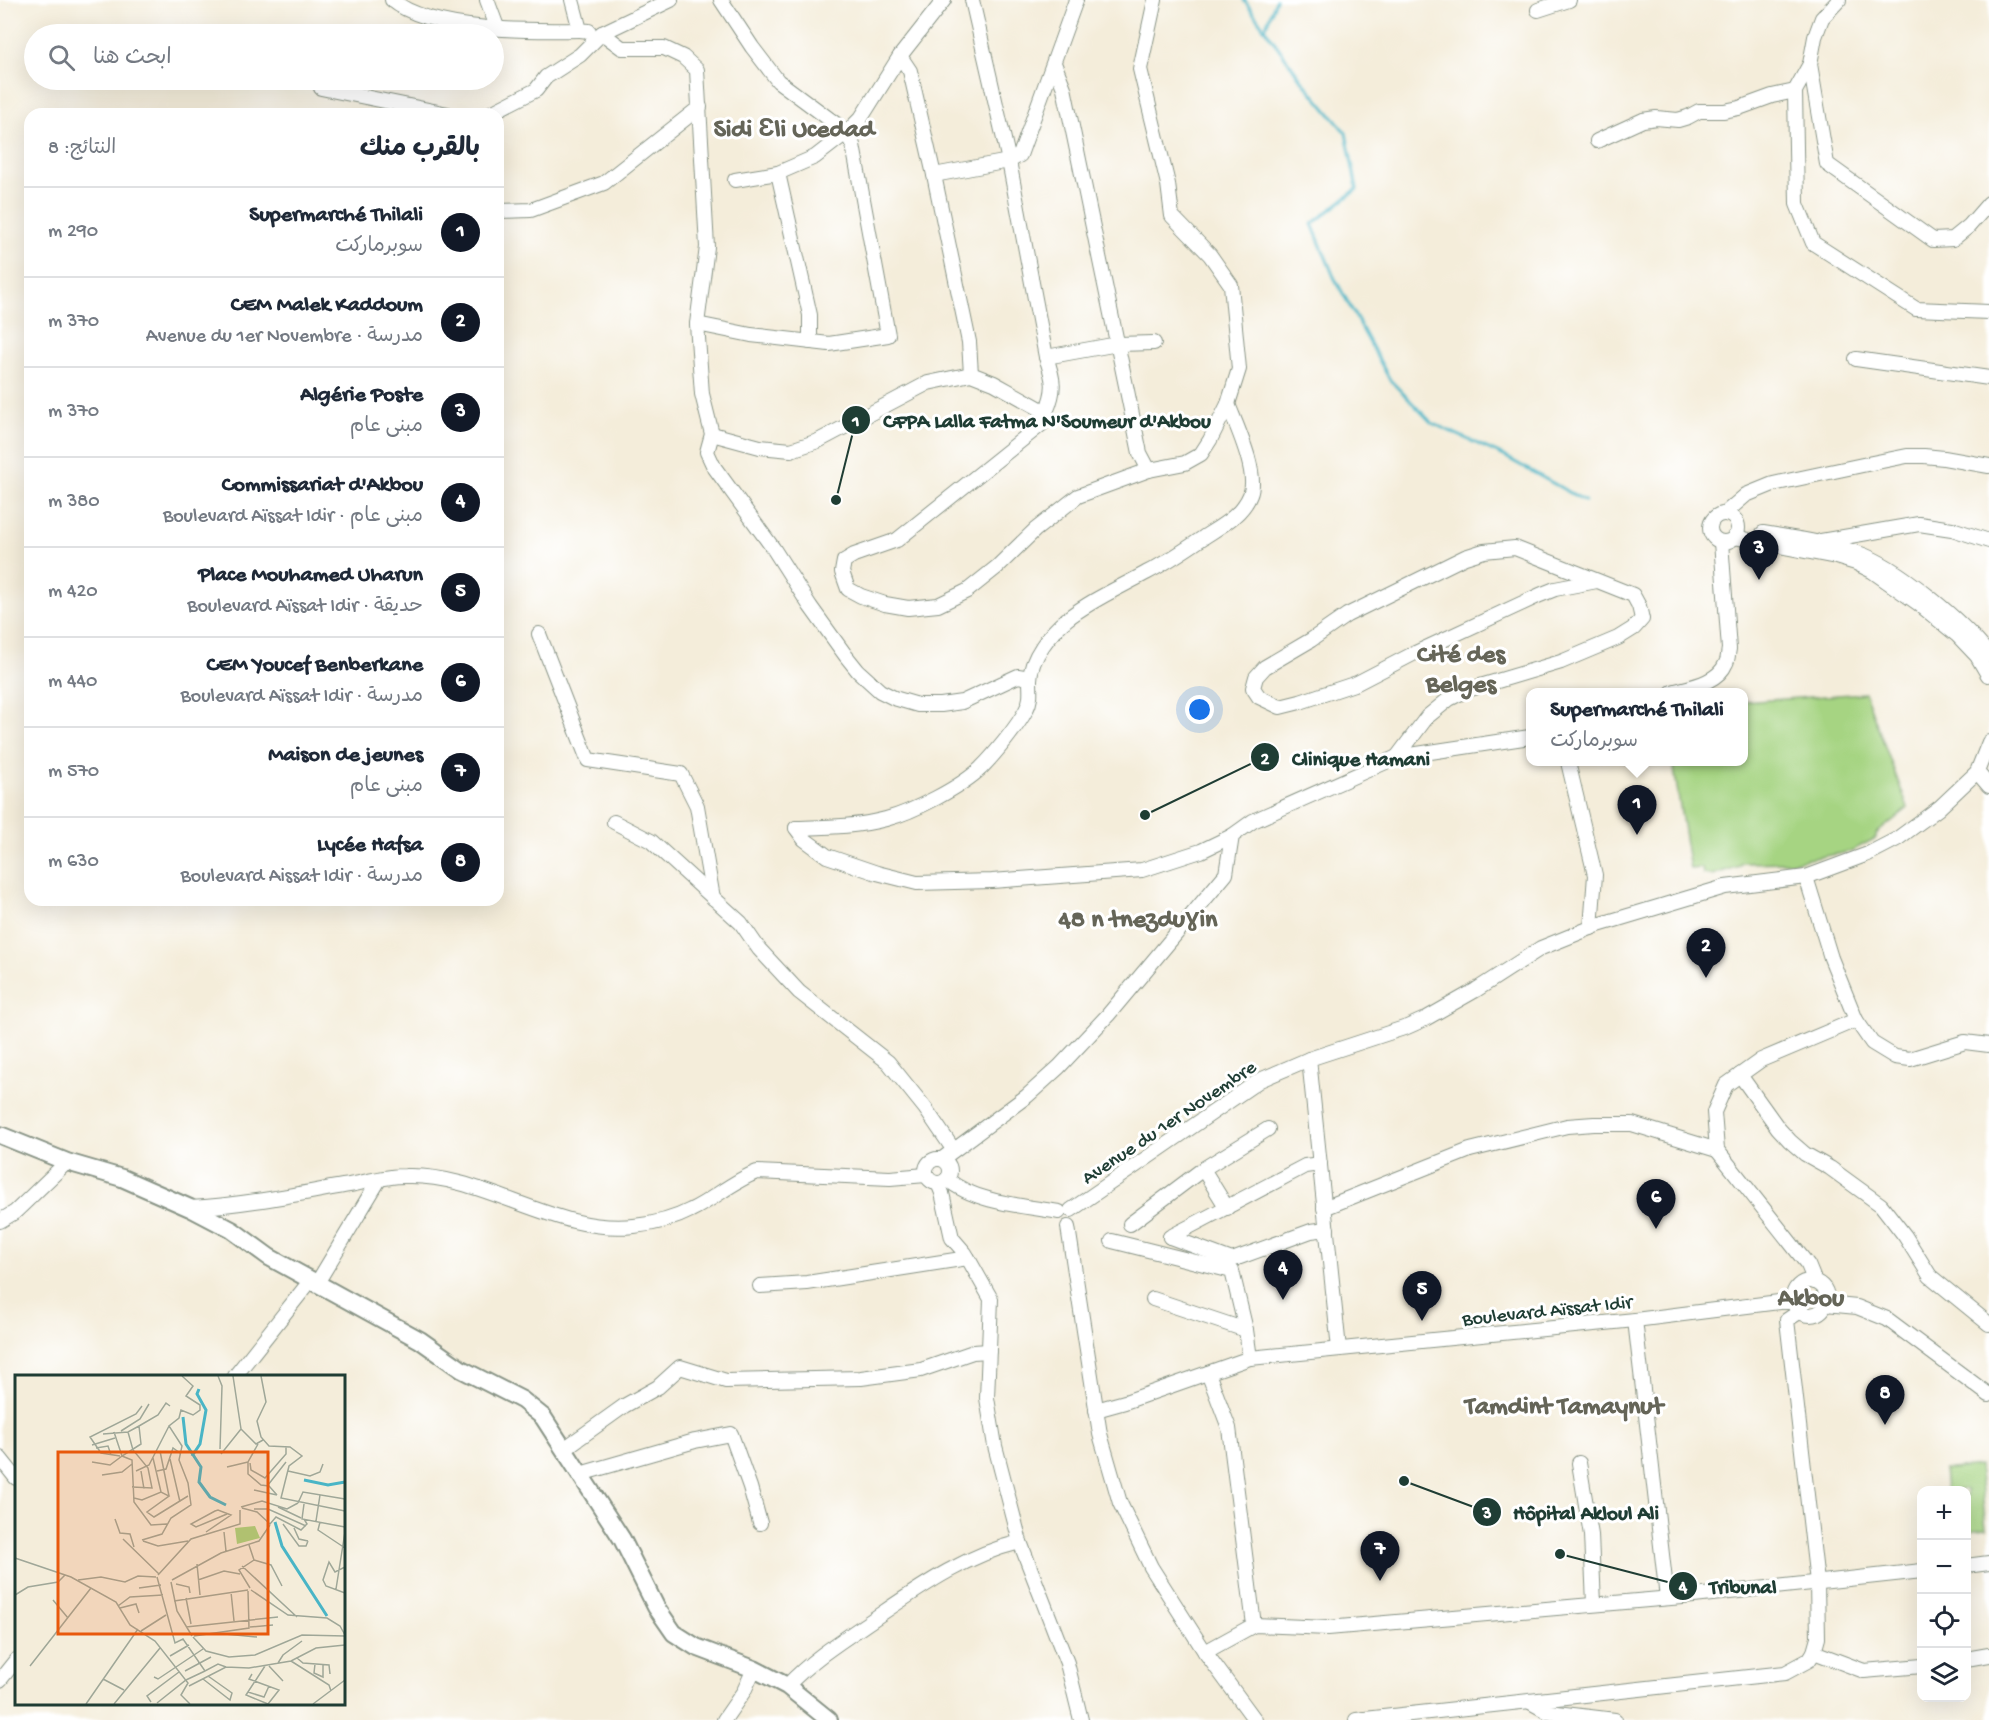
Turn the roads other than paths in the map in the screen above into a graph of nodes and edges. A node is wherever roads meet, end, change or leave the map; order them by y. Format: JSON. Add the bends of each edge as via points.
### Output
{"nodes":[{"id":1,"x":392,"y":0,"type":"edge"},
{"id":2,"x":487,"y":0,"type":"edge"},
{"id":3,"x":572,"y":0,"type":"edge"},
{"id":4,"x":671,"y":0,"type":"edge"},
{"id":5,"x":721,"y":0,"type":"edge"},
{"id":6,"x":944,"y":0,"type":"edge"},
{"id":7,"x":972,"y":0,"type":"edge"},
{"id":8,"x":1076,"y":0,"type":"edge"},
{"id":9,"x":1569,"y":0,"type":"edge"},
{"id":10,"x":1839,"y":0,"type":"edge"},
{"id":11,"x":1152,"y":2,"type":"edge"},
{"id":12,"x":1538,"y":10,"type":"dead end"},
{"id":13,"x":474,"y":24,"type":"edge"},
{"id":14,"x":496,"y":24,"type":"edge"},
{"id":15,"x":504,"y":28,"type":"edge"},
{"id":16,"x":580,"y":30,"type":"junction"},
{"id":17,"x":602,"y":33,"type":"junction"},
{"id":18,"x":900,"y":56,"type":"junction"},
{"id":19,"x":1054,"y":63,"type":"junction"},
{"id":20,"x":1810,"y":64,"type":"junction"},
{"id":21,"x":331,"y":90,"type":"edge"},
{"id":22,"x":1795,"y":91,"type":"junction"},
{"id":23,"x":700,"y":106,"type":"junction"},
{"id":24,"x":419,"y":108,"type":"edge"},
{"id":25,"x":501,"y":108,"type":"edge"},
{"id":26,"x":846,"y":133,"type":"junction"},
{"id":27,"x":1597,"y":141,"type":"dead end"},
{"id":28,"x":1009,"y":161,"type":"junction"},
{"id":29,"x":778,"y":173,"type":"junction"},
{"id":30,"x":934,"y":175,"type":"junction"},
{"id":31,"x":735,"y":180,"type":"dead end"},
{"id":32,"x":1989,"y":203,"type":"edge"},
{"id":33,"x":504,"y":211,"type":"edge"},
{"id":34,"x":1986,"y":310,"type":"edge"},
{"id":35,"x":697,"y":324,"type":"junction"},
{"id":36,"x":810,"y":342,"type":"junction"},
{"id":37,"x":1154,"y":343,"type":"dead end"},
{"id":38,"x":1118,"y":344,"type":"junction"},
{"id":39,"x":1046,"y":357,"type":"junction"},
{"id":40,"x":1857,"y":359,"type":"dead end"},
{"id":41,"x":971,"y":374,"type":"junction"},
{"id":42,"x":1989,"y":378,"type":"edge"},
{"id":43,"x":1228,"y":404,"type":"junction"},
{"id":44,"x":1046,"y":412,"type":"junction"},
{"id":45,"x":712,"y":434,"type":"junction"},
{"id":46,"x":1989,"y":466,"type":"edge"},
{"id":47,"x":1149,"y":470,"type":"junction"},
{"id":48,"x":1724,"y":514,"type":"junction"},
{"id":49,"x":1731,"y":536,"type":"junction"},
{"id":50,"x":1817,"y":541,"type":"junction"},
{"id":51,"x":1989,"y":541,"type":"edge"},
{"id":52,"x":1597,"y":581,"type":"junction"},
{"id":53,"x":539,"y":634,"type":"dead end"},
{"id":54,"x":1989,"y":655,"type":"edge"},
{"id":55,"x":1989,"y":675,"type":"edge"},
{"id":56,"x":1030,"y":678,"type":"junction"},
{"id":57,"x":1689,"y":688,"type":"edge"},
{"id":58,"x":1989,"y":688,"type":"edge"},
{"id":59,"x":1526,"y":738,"type":"edge"},
{"id":60,"x":1989,"y":742,"type":"edge"},
{"id":61,"x":1397,"y":757,"type":"junction"},
{"id":62,"x":1569,"y":766,"type":"edge"},
{"id":63,"x":1977,"y":772,"type":"junction"},
{"id":64,"x":1989,"y":786,"type":"edge"},
{"id":65,"x":614,"y":822,"type":"dead end"},
{"id":66,"x":1232,"y":836,"type":"junction"},
{"id":67,"x":1806,"y":877,"type":"junction"},
{"id":68,"x":713,"y":898,"type":"junction"},
{"id":69,"x":1591,"y":928,"type":"junction"},
{"id":70,"x":1856,"y":1020,"type":"junction"},
{"id":71,"x":1989,"y":1045,"type":"edge"},
{"id":72,"x":1309,"y":1059,"type":"junction"},
{"id":73,"x":1740,"y":1075,"type":"junction"},
{"id":74,"x":1268,"y":1129,"type":"dead end"},
{"id":75,"x":0,"y":1135,"type":"edge"},
{"id":76,"x":953,"y":1149,"type":"junction"},
{"id":77,"x":1718,"y":1150,"type":"junction"},
{"id":78,"x":942,"y":1159,"type":"junction"},
{"id":79,"x":67,"y":1162,"type":"junction"},
{"id":80,"x":1320,"y":1164,"type":"junction"},
{"id":81,"x":1203,"y":1169,"type":"junction"},
{"id":82,"x":926,"y":1174,"type":"junction"},
{"id":83,"x":379,"y":1180,"type":"junction"},
{"id":84,"x":943,"y":1181,"type":"junction"},
{"id":85,"x":190,"y":1208,"type":"junction"},
{"id":86,"x":1227,"y":1208,"type":"junction"},
{"id":87,"x":1324,"y":1208,"type":"junction"},
{"id":88,"x":1065,"y":1211,"type":"junction"},
{"id":89,"x":0,"y":1221,"type":"edge"},
{"id":90,"x":1130,"y":1224,"type":"dead end"},
{"id":91,"x":1327,"y":1229,"type":"junction"},
{"id":92,"x":1112,"y":1241,"type":"dead end"},
{"id":93,"x":968,"y":1258,"type":"junction"},
{"id":94,"x":314,"y":1281,"type":"junction"},
{"id":95,"x":1815,"y":1282,"type":"junction"},
{"id":96,"x":760,"y":1286,"type":"dead end"},
{"id":97,"x":1153,"y":1299,"type":"dead end"},
{"id":98,"x":1826,"y":1304,"type":"junction"},
{"id":99,"x":1796,"y":1307,"type":"junction"},
{"id":100,"x":1635,"y":1320,"type":"junction"},
{"id":101,"x":1989,"y":1324,"type":"edge"},
{"id":102,"x":1246,"y":1330,"type":"junction"},
{"id":103,"x":1339,"y":1349,"type":"junction"},
{"id":104,"x":989,"y":1351,"type":"junction"},
{"id":105,"x":1250,"y":1358,"type":"junction"},
{"id":106,"x":1208,"y":1373,"type":"junction"},
{"id":107,"x":237,"y":1375,"type":"edge"},
{"id":108,"x":1989,"y":1395,"type":"edge"},
{"id":109,"x":1096,"y":1410,"type":"junction"},
{"id":110,"x":564,"y":1449,"type":"junction"},
{"id":111,"x":0,"y":1458,"type":"edge"},
{"id":112,"x":1579,"y":1463,"type":"dead end"},
{"id":113,"x":580,"y":1474,"type":"junction"},
{"id":114,"x":15,"y":1477,"type":"edge"},
{"id":115,"x":760,"y":1523,"type":"dead end"},
{"id":116,"x":1020,"y":1542,"type":"junction"},
{"id":117,"x":1989,"y":1563,"type":"edge"},
{"id":118,"x":1971,"y":1565,"type":"edge"},
{"id":119,"x":1917,"y":1572,"type":"edge"},
{"id":120,"x":1817,"y":1582,"type":"junction"},
{"id":121,"x":1667,"y":1598,"type":"junction"},
{"id":122,"x":1594,"y":1604,"type":"junction"},
{"id":123,"x":1254,"y":1625,"type":"junction"},
{"id":124,"x":1205,"y":1652,"type":"junction"},
{"id":125,"x":1814,"y":1652,"type":"junction"},
{"id":126,"x":1989,"y":1655,"type":"edge"},
{"id":127,"x":1971,"y":1658,"type":"edge"},
{"id":128,"x":15,"y":1661,"type":"edge"},
{"id":129,"x":1917,"y":1666,"type":"edge"},
{"id":130,"x":754,"y":1669,"type":"junction"},
{"id":131,"x":0,"y":1680,"type":"edge"},
{"id":132,"x":787,"y":1686,"type":"junction"},
{"id":133,"x":1530,"y":1702,"type":"junction"},
{"id":134,"x":724,"y":1720,"type":"edge"},
{"id":135,"x":828,"y":1720,"type":"edge"},
{"id":136,"x":1081,"y":1720,"type":"edge"},
{"id":137,"x":1255,"y":1720,"type":"edge"},
{"id":138,"x":1356,"y":1720,"type":"edge"},
{"id":139,"x":1615,"y":1720,"type":"edge"}],
"edges":[{"from":1,"to":13,"type":"street","via":[[427,18]]},
{"from":2,"to":14,"type":"street"},
{"from":3,"to":16,"type":"street"},
{"from":4,"to":17,"type":"street"},
{"from":5,"to":26,"type":"street","via":[[778,81]]},
{"from":6,"to":18,"type":"street"},
{"from":7,"to":28,"type":"street"},
{"from":8,"to":19,"type":"street"},
{"from":9,"to":12,"type":"street"},
{"from":10,"to":20,"type":"street","via":[[1822,18]]},
{"from":11,"to":43,"type":"street","via":[[1140,69],[1172,216],[1210,255],[1231,285],[1239,369]]},
{"from":15,"to":16,"type":"street"},
{"from":16,"to":17,"type":"street"},
{"from":17,"to":23,"type":"street","via":[[622,48],[664,48],[683,57],[697,70]]},
{"from":17,"to":25,"type":"street","via":[[580,55],[546,76],[536,90]]},
{"from":18,"to":26,"type":"street","via":[[861,118]]},
{"from":18,"to":30,"type":"street","via":[[910,71]]},
{"from":19,"to":28,"type":"street","via":[[1020,155]]},
{"from":19,"to":38,"type":"street","via":[[1064,88]]},
{"from":20,"to":22,"type":"street"},
{"from":20,"to":32,"type":"street","via":[[1827,164],[1933,240],[1953,239]]},
{"from":21,"to":24,"type":"street"},
{"from":22,"to":27,"type":"street","via":[[1739,108],[1699,111],[1678,120],[1643,120]]},
{"from":22,"to":34,"type":"street","via":[[1797,204],[1813,243],[1916,309]]},
{"from":23,"to":33,"type":"street","via":[[604,183],[531,210]]},
{"from":23,"to":35,"type":"street","via":[[707,247]]},
{"from":26,"to":29,"type":"street","via":[[815,157]]},
{"from":26,"to":36,"type":"street","via":[[853,145],[888,335],[829,344]]},
{"from":28,"to":30,"type":"street"},
{"from":28,"to":39,"type":"street"},
{"from":29,"to":31,"type":"street"},
{"from":29,"to":36,"type":"street","via":[[810,315]]},
{"from":30,"to":41,"type":"street","via":[[969,342]]},
{"from":35,"to":36,"type":"street"},
{"from":35,"to":45,"type":"street","via":[[702,394]]},
{"from":37,"to":38,"type":"street"},
{"from":38,"to":39,"type":"street"},
{"from":38,"to":47,"type":"street","via":[[1140,453]]},
{"from":39,"to":44,"type":"street","via":[[1054,395]]},
{"from":40,"to":42,"type":"street"},
{"from":41,"to":44,"type":"street"},
{"from":41,"to":45,"type":"street","via":[[928,383],[818,441],[791,450],[760,447]]},
{"from":43,"to":47,"type":"street","via":[[1201,454],[1185,463]]},
{"from":43,"to":56,"type":"street","via":[[1251,476],[1251,493],[1244,506],[1187,549],[1066,620],[1048,640]]},
{"from":44,"to":47,"type":"street","via":[[1043,423],[897,540],[844,561],[842,572],[848,589],[885,604],[908,608],[938,605],[966,591],[997,567],[1078,496]]},
{"from":45,"to":56,"type":"street","via":[[707,452],[714,467],[846,656],[880,691],[918,705],[941,705],[962,702],[1018,676]]},
{"from":46,"to":48,"type":"street","via":[[1907,456],[1773,484],[1746,495]]},
{"from":48,"to":49,"type":"street","via":[[1732,518]]},
{"from":48,"to":49,"type":"street","via":[[1710,524],[1713,537]]},
{"from":49,"to":50,"type":"street"},
{"from":49,"to":55,"type":"street","via":[[1856,563],[1919,604],[1957,635]]},
{"from":49,"to":57,"type":"street","via":[[1726,664],[1716,676]]},
{"from":50,"to":51,"type":"street","via":[[1920,524],[1952,528]]},
{"from":50,"to":54,"type":"street","via":[[1889,568],[1961,624]]},
{"from":52,"to":52,"type":"street","via":[[1515,548],[1484,551],[1347,615],[1265,667],[1256,676],[1253,688],[1260,697],[1280,707],[1300,702],[1357,683],[1540,595]]},
{"from":52,"to":61,"type":"street","via":[[1633,595],[1642,619],[1634,628],[1561,662],[1449,699],[1427,717]]},
{"from":53,"to":68,"type":"street","via":[[588,759],[681,774],[697,806]]},
{"from":55,"to":58,"type":"street"},
{"from":56,"to":66,"type":"street","via":[[1032,692],[1027,710],[981,768],[956,785],[887,819],[851,826],[796,828],[827,856],[917,883],[1142,870],[1201,851]]},
{"from":59,"to":61,"type":"street"},
{"from":60,"to":63,"type":"street","name":"Avenue du 1er Novembre"},
{"from":61,"to":66,"type":"street","via":[[1253,821]]},
{"from":62,"to":69,"type":"street","via":[[1595,875]]},
{"from":63,"to":64,"type":"street"},
{"from":63,"to":67,"type":"street","name":"Avenue du 1er Novembre","via":[[1939,808],[1897,839]]},
{"from":65,"to":68,"type":"street","via":[[651,842]]},
{"from":66,"to":76,"type":"street","via":[[1226,874],[1108,1015],[1027,1096]]},
{"from":67,"to":69,"type":"street","name":"Avenue du 1er Novembre","via":[[1725,887]]},
{"from":67,"to":70,"type":"street","via":[[1831,958]]},
{"from":68,"to":76,"type":"street","via":[[741,923],[759,950],[799,992],[888,1062]]},
{"from":69,"to":72,"type":"street","name":"Avenue du 1er Novembre","via":[[1541,948],[1425,1019]]},
{"from":70,"to":71,"type":"street","via":[[1872,1043],[1895,1057],[1910,1059],[1965,1042]]},
{"from":70,"to":73,"type":"street","via":[[1761,1060]]},
{"from":72,"to":80,"type":"street"},
{"from":72,"to":88,"type":"street","name":"Avenue du 1er Novembre","via":[[1260,1080]]},
{"from":73,"to":77,"type":"street","via":[[1726,1086],[1714,1112]]},
{"from":73,"to":101,"type":"street","via":[[1790,1141],[1881,1205],[1930,1276]]},
{"from":74,"to":81,"type":"street"},
{"from":75,"to":79,"type":"main road"},
{"from":76,"to":78,"type":"street"},
{"from":77,"to":87,"type":"street","via":[[1632,1124],[1567,1126],[1470,1150]]},
{"from":77,"to":95,"type":"street","via":[[1808,1265]]},
{"from":78,"to":82,"type":"street","via":[[928,1164]]},
{"from":78,"to":84,"type":"street","via":[[950,1166]]},
{"from":79,"to":85,"type":"main road","via":[[122,1178]]},
{"from":79,"to":89,"type":"street","via":[[15,1212]]},
{"from":80,"to":86,"type":"street","via":[[1305,1166]]},
{"from":80,"to":87,"type":"street"},
{"from":81,"to":86,"type":"street"},
{"from":81,"to":90,"type":"street"},
{"from":82,"to":83,"type":"street","via":[[890,1178],[757,1172],[691,1210],[664,1220],[604,1227],[444,1179],[406,1176]]},
{"from":82,"to":84,"type":"street","via":[[931,1181]]},
{"from":83,"to":85,"type":"street","via":[[230,1206]]},
{"from":83,"to":94,"type":"street"},
{"from":84,"to":88,"type":"street","via":[[983,1197]]},
{"from":84,"to":93,"type":"street","via":[[951,1238]]},
{"from":85,"to":94,"type":"main road"},
{"from":86,"to":91,"type":"street","via":[[1170,1237],[1232,1260],[1311,1231]]},
{"from":87,"to":91,"type":"street"},
{"from":88,"to":109,"type":"street","via":[[1075,1213],[1076,1221],[1068,1227]]},
{"from":91,"to":103,"type":"street"},
{"from":92,"to":102,"type":"street","via":[[1232,1271]]},
{"from":93,"to":96,"type":"street","via":[[807,1283]]},
{"from":93,"to":104,"type":"street","via":[[991,1299]]},
{"from":94,"to":107,"type":"street"},
{"from":94,"to":110,"type":"main road","via":[[420,1340],[461,1369],[522,1400],[543,1417]]},
{"from":95,"to":98,"type":"street","via":[[1827,1296]]},
{"from":95,"to":99,"type":"street","via":[[1800,1284],[1794,1292]]},
{"from":97,"to":102,"type":"street"},
{"from":98,"to":99,"type":"street","via":[[1821,1311],[1809,1315]]},
{"from":98,"to":108,"type":"street","via":[[1857,1307],[1887,1318]]},
{"from":99,"to":100,"type":"street","name":"Boulevard Aïssat Idir","via":[[1779,1302]]},
{"from":99,"to":120,"type":"street","via":[[1787,1320]]},
{"from":100,"to":103,"type":"street","name":"Boulevard Aïssat Idir"},
{"from":100,"to":121,"type":"street"},
{"from":102,"to":105,"type":"street"},
{"from":103,"to":105,"type":"street","name":"Boulevard Aïssat Idir"},
{"from":104,"to":110,"type":"street","via":[[973,1352],[921,1370],[861,1378],[726,1381],[680,1366],[658,1387]]},
{"from":104,"to":116,"type":"street","via":[[990,1417]]},
{"from":105,"to":106,"type":"street","name":"Boulevard Aïssat Idir"},
{"from":106,"to":109,"type":"street","name":"Boulevard Aïssat Idir"},
{"from":106,"to":123,"type":"street","via":[[1229,1428]]},
{"from":109,"to":124,"type":"street","via":[[1120,1503],[1151,1567]]},
{"from":110,"to":113,"type":"main road"},
{"from":111,"to":114,"type":"street"},
{"from":112,"to":122,"type":"street","via":[[1591,1535]]},
{"from":113,"to":115,"type":"street","via":[[732,1434]]},
{"from":113,"to":130,"type":"main road","via":[[622,1539],[656,1607],[674,1633],[696,1647]]},
{"from":116,"to":132,"type":"street","via":[[999,1547],[928,1581],[805,1667]]},
{"from":116,"to":136,"type":"street","via":[[1067,1663]]},
{"from":117,"to":118,"type":"street"},
{"from":119,"to":120,"type":"street"},
{"from":120,"to":121,"type":"street"},
{"from":120,"to":125,"type":"street","via":[[1818,1638]]},
{"from":121,"to":122,"type":"street"},
{"from":122,"to":123,"type":"street","via":[[1328,1628]]},
{"from":123,"to":124,"type":"street"},
{"from":124,"to":137,"type":"street"},
{"from":125,"to":129,"type":"street","via":[[1864,1671]]},
{"from":125,"to":133,"type":"street","via":[[1809,1660],[1785,1673]]},
{"from":126,"to":127,"type":"street"},
{"from":128,"to":131,"type":"street"},
{"from":130,"to":132,"type":"main road"},
{"from":130,"to":134,"type":"street","via":[[744,1692]]},
{"from":132,"to":135,"type":"main road"},
{"from":133,"to":138,"type":"street"},
{"from":133,"to":139,"type":"street","via":[[1548,1712]]}]}
